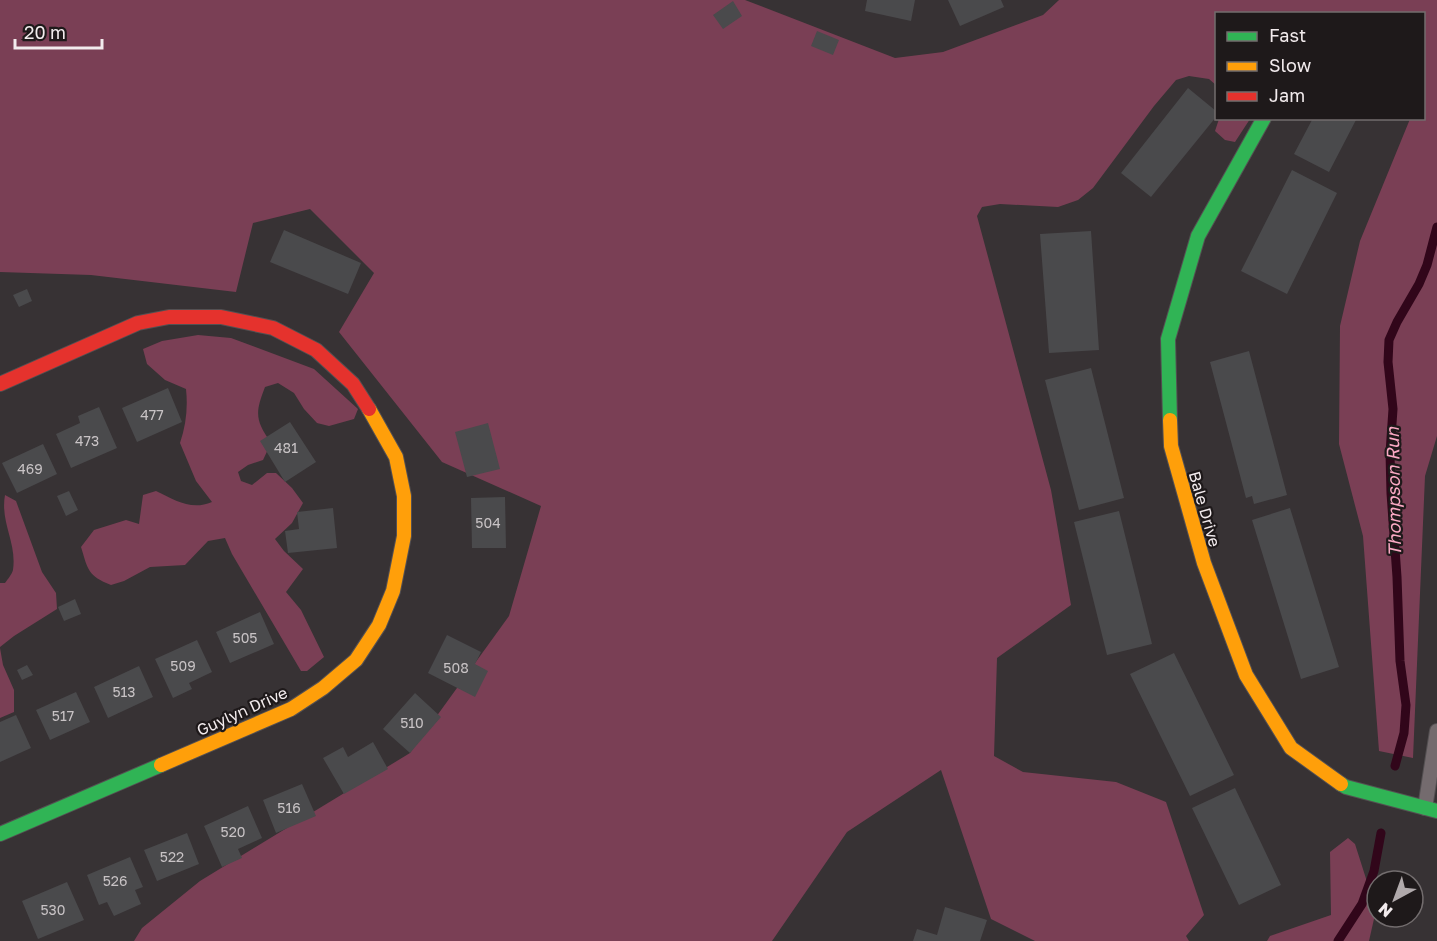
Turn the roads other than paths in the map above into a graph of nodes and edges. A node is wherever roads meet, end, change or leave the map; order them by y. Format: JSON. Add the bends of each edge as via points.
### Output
{"nodes":[{"id":1,"x":1263,"y":120,"type":"edge"},
{"id":2,"x":0,"y":384,"type":"edge"},
{"id":3,"x":1437,"y":731,"type":"edge"},
{"id":4,"x":1431,"y":809,"type":"edge"},
{"id":5,"x":0,"y":834,"type":"edge"}],
"edges":[{"from":1,"to":4,"type":"street","name":"Bale Drive","via":[[1198,236],[1168,339],[1171,446],[1204,563],[1246,675],[1291,748],[1346,787]]},
{"from":2,"to":5,"type":"street","name":"Guylyn Drive","via":[[138,323],[170,317],[221,317],[273,328],[316,350],[352,384],[396,457],[404,496],[404,536],[393,591],[379,625],[356,660],[323,688],[291,709]]},
{"from":3,"to":4,"type":"lane"}]}
